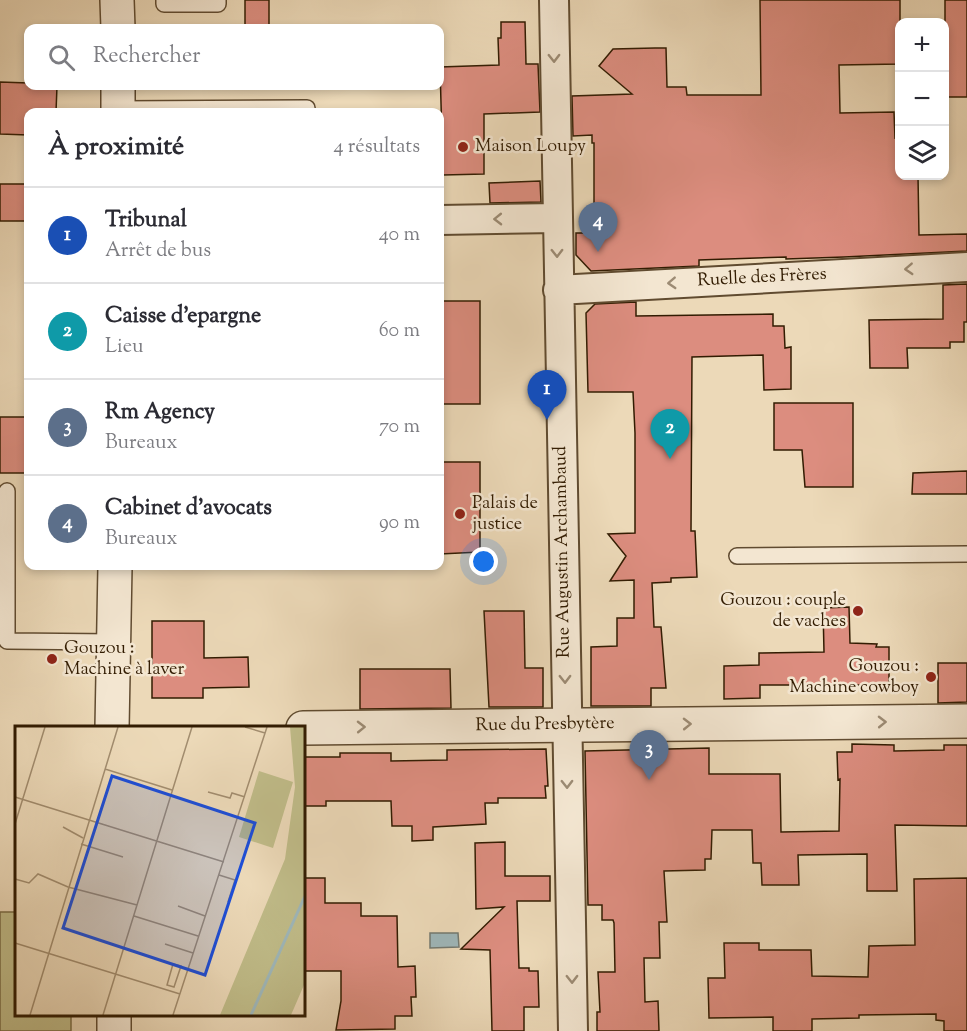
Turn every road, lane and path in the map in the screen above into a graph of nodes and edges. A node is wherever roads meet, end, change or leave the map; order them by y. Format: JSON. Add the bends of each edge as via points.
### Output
{"nodes":[{"id":1,"x":117,"y":0,"type":"edge"},
{"id":2,"x":164,"y":0,"type":"edge"},
{"id":3,"x":218,"y":0,"type":"edge"},
{"id":4,"x":554,"y":0,"type":"edge"},
{"id":5,"x":118,"y":24,"type":"edge"},
{"id":6,"x":118,"y":102,"type":"edge"},
{"id":7,"x":307,"y":108,"type":"dead end"},
{"id":8,"x":556,"y":218,"type":"junction"},
{"id":9,"x":444,"y":220,"type":"edge"},
{"id":10,"x":967,"y":267,"type":"edge"},
{"id":11,"x":558,"y":290,"type":"junction"},
{"id":12,"x":7,"y":491,"type":"dead end"},
{"id":13,"x":967,"y":554,"type":"edge"},
{"id":14,"x":737,"y":556,"type":"dead end"},
{"id":15,"x":114,"y":570,"type":"edge"},
{"id":16,"x":114,"y":642,"type":"junction"},
{"id":17,"x":967,"y":721,"type":"edge"},
{"id":18,"x":112,"y":726,"type":"edge"},
{"id":19,"x":566,"y":726,"type":"junction"},
{"id":20,"x":304,"y":728,"type":"edge"},
{"id":21,"x":573,"y":1031,"type":"edge"}],
"edges":[{"from":1,"to":5,"type":"street"},
{"from":2,"to":3,"type":"lane","via":[[164,4],[218,4]]},
{"from":4,"to":8,"type":"street","name":"Rue Augustin Archambaud","one_way":true},
{"from":6,"to":7,"type":"lane"},
{"from":8,"to":9,"type":"street","one_way":true},
{"from":8,"to":11,"type":"street","name":"Rue Augustin Archambaud","one_way":true},
{"from":10,"to":11,"type":"street","name":"Ruelle des Frères","one_way":true},
{"from":11,"to":19,"type":"street","name":"Rue Augustin Archambaud","one_way":true},
{"from":12,"to":16,"type":"lane","via":[[7,642]]},
{"from":13,"to":14,"type":"lane"},
{"from":15,"to":16,"type":"street"},
{"from":16,"to":18,"type":"street"},
{"from":19,"to":17,"type":"street","name":"Rue du Presbytère","one_way":true},
{"from":20,"to":19,"type":"street","name":"Rue du Presbytère","one_way":true},
{"from":19,"to":21,"type":"street","name":"Rue Augustin Archambaud","one_way":true}]}
